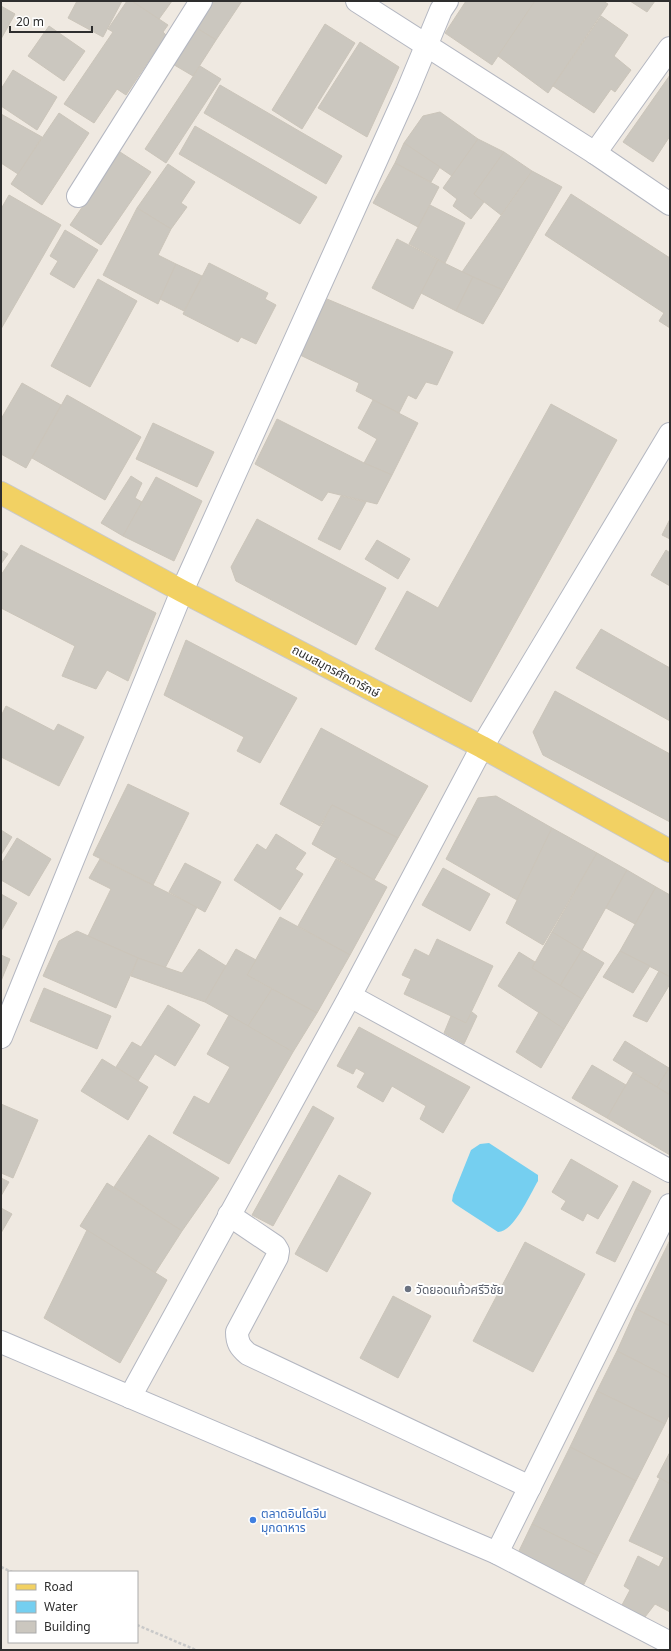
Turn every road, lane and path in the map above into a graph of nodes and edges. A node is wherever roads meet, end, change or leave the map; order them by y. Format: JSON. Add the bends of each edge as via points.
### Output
{"nodes":[{"id":1,"x":201,"y":1,"type":"edge"},
{"id":2,"x":357,"y":1,"type":"edge"},
{"id":3,"x":447,"y":1,"type":"edge"},
{"id":4,"x":426,"y":44,"type":"junction"},
{"id":5,"x":670,"y":48,"type":"edge"},
{"id":6,"x":595,"y":153,"type":"junction"},
{"id":7,"x":78,"y":196,"type":"dead end"},
{"id":8,"x":670,"y":204,"type":"edge"},
{"id":9,"x":670,"y":434,"type":"edge"},
{"id":10,"x":1,"y":493,"type":"edge"},
{"id":11,"x":182,"y":591,"type":"junction"},
{"id":12,"x":482,"y":747,"type":"junction"},
{"id":13,"x":670,"y":851,"type":"edge"},
{"id":14,"x":350,"y":996,"type":"junction"},
{"id":15,"x":1,"y":1037,"type":"edge"},
{"id":16,"x":670,"y":1171,"type":"edge"},
{"id":17,"x":670,"y":1205,"type":"edge"},
{"id":18,"x":229,"y":1215,"type":"junction"},
{"id":19,"x":1,"y":1342,"type":"edge"},
{"id":20,"x":130,"y":1397,"type":"junction"},
{"id":21,"x":530,"y":1487,"type":"junction"},
{"id":22,"x":496,"y":1553,"type":"junction"},
{"id":23,"x":138,"y":1625,"type":"edge"},
{"id":24,"x":670,"y":1643,"type":"edge"},
{"id":25,"x":196,"y":1650,"type":"edge"}],
"edges":[{"from":1,"to":7,"type":"street"},
{"from":2,"to":4,"type":"street"},
{"from":3,"to":4,"type":"street"},
{"from":4,"to":6,"type":"street"},
{"from":4,"to":11,"type":"street","via":[[407,92]]},
{"from":5,"to":6,"type":"street"},
{"from":6,"to":8,"type":"street"},
{"from":9,"to":12,"type":"street"},
{"from":10,"to":11,"type":"main road","name":"ถนนสมุทรศักดารักษ์"},
{"from":11,"to":12,"type":"main road","name":"ถนนสมุทรศักดารักษ์"},
{"from":11,"to":15,"type":"street"},
{"from":12,"to":13,"type":"main road","name":"ถนนสมุทรศักดารักษ์"},
{"from":12,"to":14,"type":"street"},
{"from":14,"to":16,"type":"street"},
{"from":14,"to":18,"type":"street"},
{"from":17,"to":21,"type":"street"},
{"from":18,"to":20,"type":"street"},
{"from":18,"to":21,"type":"street","via":[[278,1251],[237,1332],[237,1341],[241,1348],[248,1354]]},
{"from":19,"to":20,"type":"street"},
{"from":20,"to":22,"type":"street"},
{"from":21,"to":22,"type":"street"},
{"from":22,"to":24,"type":"street"},
{"from":23,"to":25,"type":"path"}]}
